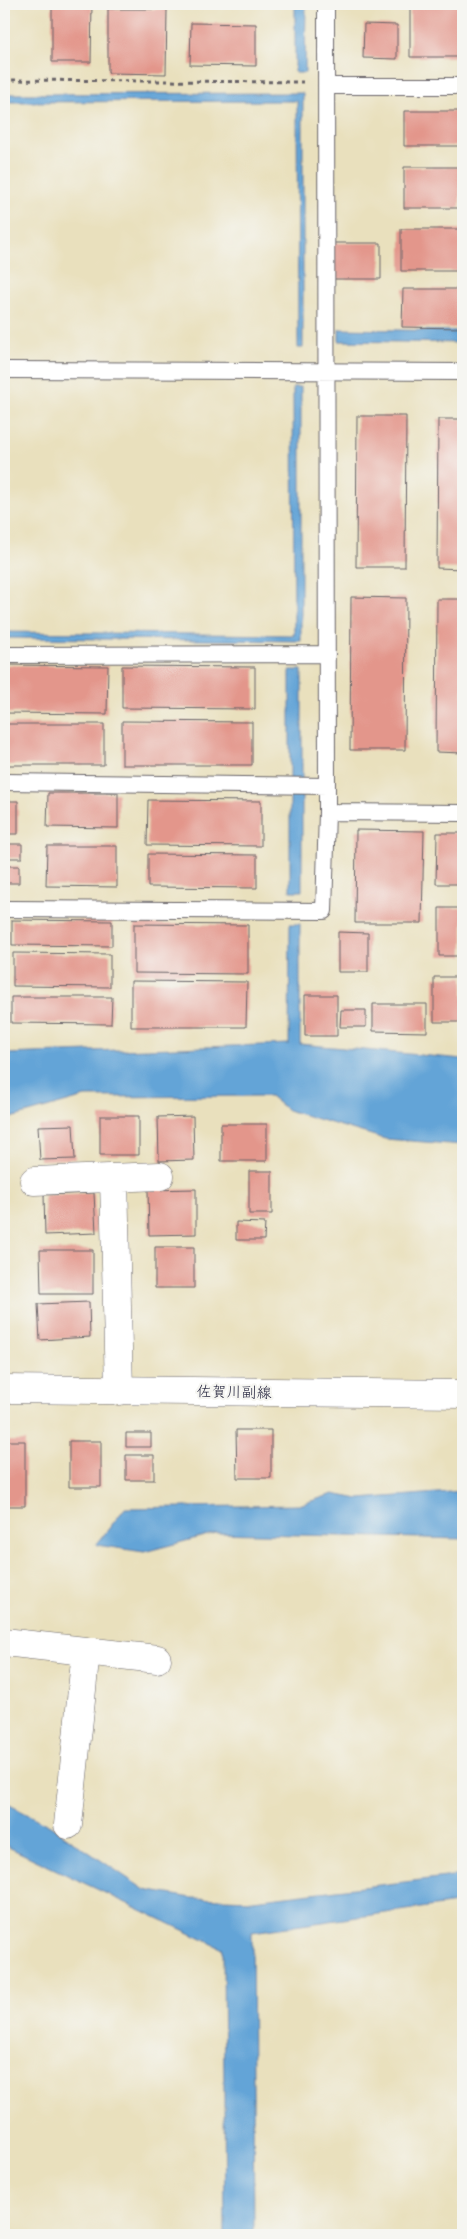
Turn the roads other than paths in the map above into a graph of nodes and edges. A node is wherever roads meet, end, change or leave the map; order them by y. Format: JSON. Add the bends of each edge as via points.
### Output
{"nodes":[{"id":1,"x":326,"y":4,"type":"edge"},
{"id":2,"x":326,"y":86,"type":"junction"},
{"id":3,"x":463,"y":86,"type":"edge"},
{"id":4,"x":4,"y":370,"type":"edge"},
{"id":5,"x":326,"y":372,"type":"junction"},
{"id":6,"x":463,"y":372,"type":"edge"},
{"id":7,"x":327,"y":654,"type":"junction"},
{"id":8,"x":4,"y":655,"type":"edge"},
{"id":9,"x":4,"y":782,"type":"edge"},
{"id":10,"x":327,"y":786,"type":"junction"},
{"id":11,"x":327,"y":812,"type":"junction"},
{"id":12,"x":463,"y":814,"type":"edge"},
{"id":13,"x":4,"y":909,"type":"edge"},
{"id":14,"x":160,"y":1176,"type":"dead end"},
{"id":15,"x":114,"y":1178,"type":"junction"},
{"id":16,"x":34,"y":1181,"type":"dead end"},
{"id":17,"x":4,"y":1390,"type":"edge"},
{"id":18,"x":119,"y":1390,"type":"junction"},
{"id":19,"x":463,"y":1394,"type":"edge"},
{"id":20,"x":4,"y":1642,"type":"edge"},
{"id":21,"x":86,"y":1651,"type":"junction"},
{"id":22,"x":157,"y":1659,"type":"dead end"},
{"id":23,"x":68,"y":1825,"type":"dead end"}],
"edges":[{"from":1,"to":2,"type":"lane"},
{"from":2,"to":3,"type":"lane"},
{"from":2,"to":5,"type":"lane"},
{"from":4,"to":5,"type":"lane"},
{"from":5,"to":6,"type":"lane"},
{"from":5,"to":7,"type":"lane"},
{"from":7,"to":8,"type":"lane"},
{"from":7,"to":10,"type":"lane"},
{"from":9,"to":10,"type":"lane"},
{"from":10,"to":11,"type":"lane"},
{"from":11,"to":12,"type":"lane"},
{"from":11,"to":13,"type":"lane","via":[[324,911]]},
{"from":14,"to":15,"type":"street"},
{"from":15,"to":16,"type":"street"},
{"from":15,"to":18,"type":"street"},
{"from":17,"to":18,"type":"street","name":"佐賀川副線"},
{"from":18,"to":19,"type":"street","name":"佐賀川副線"},
{"from":20,"to":21,"type":"street"},
{"from":21,"to":22,"type":"street"},
{"from":21,"to":23,"type":"street"}]}
